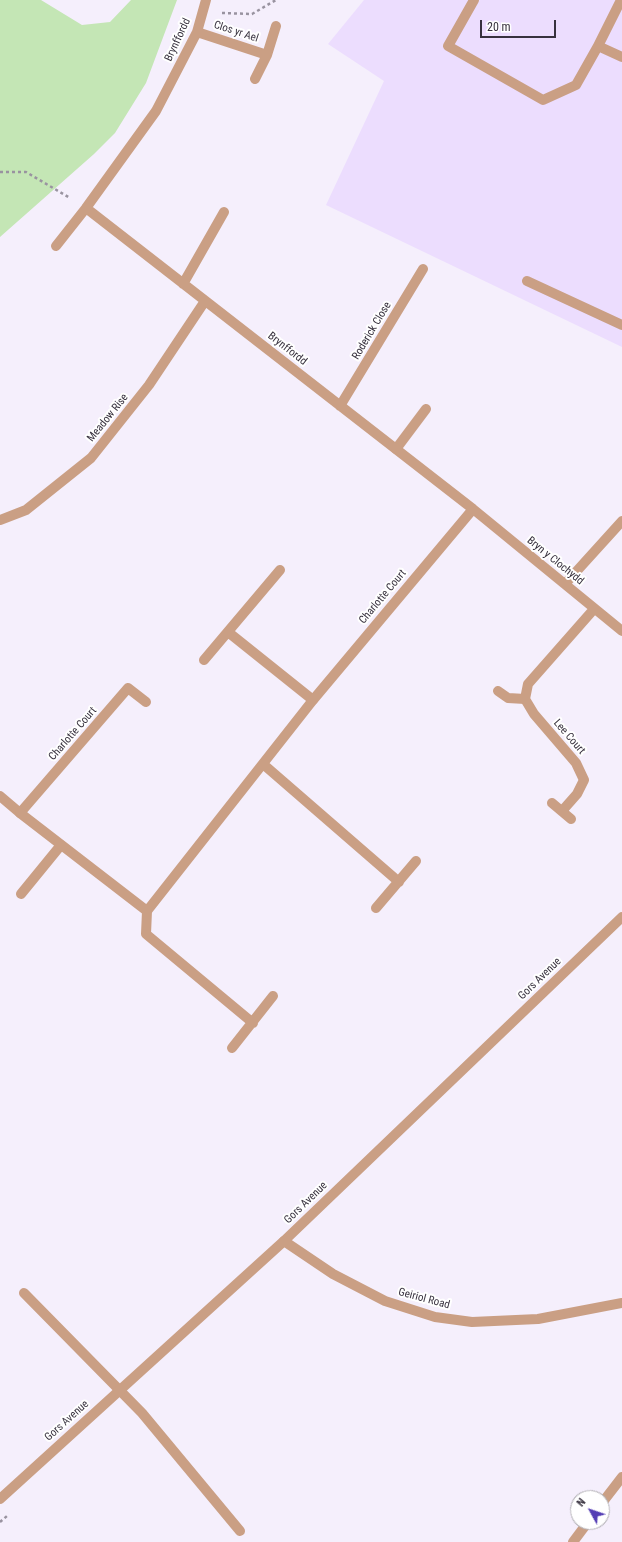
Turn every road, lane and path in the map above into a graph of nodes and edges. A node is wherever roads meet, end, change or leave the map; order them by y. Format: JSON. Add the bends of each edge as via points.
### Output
{"nodes":[{"id":1,"x":206,"y":0,"type":"edge"},
{"id":2,"x":276,"y":0,"type":"edge"},
{"id":3,"x":474,"y":0,"type":"edge"},
{"id":4,"x":621,"y":0,"type":"edge"},
{"id":5,"x":203,"y":12,"type":"junction"},
{"id":6,"x":276,"y":26,"type":"dead end"},
{"id":7,"x":197,"y":32,"type":"junction"},
{"id":8,"x":598,"y":46,"type":"junction"},
{"id":9,"x":267,"y":55,"type":"junction"},
{"id":10,"x":622,"y":57,"type":"edge"},
{"id":11,"x":255,"y":79,"type":"dead end"},
{"id":12,"x":0,"y":172,"type":"edge"},
{"id":13,"x":86,"y":208,"type":"junction"},
{"id":14,"x":224,"y":212,"type":"dead end"},
{"id":15,"x":56,"y":246,"type":"dead end"},
{"id":16,"x":423,"y":269,"type":"dead end"},
{"id":17,"x":527,"y":281,"type":"dead end"},
{"id":18,"x":183,"y":284,"type":"junction"},
{"id":19,"x":205,"y":301,"type":"junction"},
{"id":20,"x":622,"y":325,"type":"edge"},
{"id":21,"x":340,"y":406,"type":"junction"},
{"id":22,"x":426,"y":410,"type":"dead end"},
{"id":23,"x":396,"y":449,"type":"junction"},
{"id":24,"x":473,"y":509,"type":"junction"},
{"id":25,"x":0,"y":520,"type":"edge"},
{"id":26,"x":622,"y":521,"type":"edge"},
{"id":27,"x":280,"y":570,"type":"dead end"},
{"id":28,"x":565,"y":584,"type":"junction"},
{"id":29,"x":594,"y":609,"type":"junction"},
{"id":30,"x":622,"y":631,"type":"edge"},
{"id":31,"x":228,"y":632,"type":"junction"},
{"id":32,"x":204,"y":660,"type":"dead end"},
{"id":33,"x":498,"y":691,"type":"dead end"},
{"id":34,"x":525,"y":699,"type":"junction"},
{"id":35,"x":312,"y":700,"type":"junction"},
{"id":36,"x":146,"y":702,"type":"dead end"},
{"id":37,"x":263,"y":764,"type":"junction"},
{"id":38,"x":0,"y":796,"type":"edge"},
{"id":39,"x":552,"y":803,"type":"dead end"},
{"id":40,"x":562,"y":811,"type":"junction"},
{"id":41,"x":20,"y":813,"type":"junction"},
{"id":42,"x":571,"y":819,"type":"dead end"},
{"id":43,"x":62,"y":845,"type":"junction"},
{"id":44,"x":416,"y":861,"type":"dead end"},
{"id":45,"x":399,"y":882,"type":"junction"},
{"id":46,"x":21,"y":894,"type":"dead end"},
{"id":47,"x":376,"y":908,"type":"dead end"},
{"id":48,"x":147,"y":911,"type":"junction"},
{"id":49,"x":622,"y":917,"type":"edge"},
{"id":50,"x":273,"y":996,"type":"dead end"},
{"id":51,"x":253,"y":1022,"type":"junction"},
{"id":52,"x":232,"y":1048,"type":"dead end"},
{"id":53,"x":284,"y":1241,"type":"junction"},
{"id":54,"x":24,"y":1293,"type":"dead end"},
{"id":55,"x":622,"y":1303,"type":"edge"},
{"id":56,"x":119,"y":1390,"type":"junction"},
{"id":57,"x":622,"y":1477,"type":"edge"},
{"id":58,"x":610,"y":1493,"type":"edge"},
{"id":59,"x":0,"y":1499,"type":"edge"},
{"id":60,"x":582,"y":1530,"type":"edge"},
{"id":61,"x":240,"y":1531,"type":"dead end"},
{"id":62,"x":573,"y":1542,"type":"edge"}],
"edges":[{"from":1,"to":5,"type":"street","name":"Brynffordd"},
{"from":2,"to":5,"type":"path","via":[[252,14]]},
{"from":3,"to":8,"type":"street","via":[[448,46],[543,100],[576,85]]},
{"from":4,"to":8,"type":"street"},
{"from":5,"to":7,"type":"street","name":"Brynffordd"},
{"from":6,"to":9,"type":"street","name":"Clos yr Ael"},
{"from":7,"to":9,"type":"street","name":"Clos yr Ael"},
{"from":7,"to":13,"type":"street","name":"Brynffordd","via":[[156,111]]},
{"from":8,"to":10,"type":"street"},
{"from":9,"to":11,"type":"street","name":"Clos yr Ael"},
{"from":12,"to":13,"type":"path","via":[[26,172]]},
{"from":13,"to":15,"type":"street","name":"Brynffordd"},
{"from":13,"to":18,"type":"street","name":"Brynffordd"},
{"from":14,"to":18,"type":"street"},
{"from":16,"to":21,"type":"street","name":"Roderick Close"},
{"from":17,"to":20,"type":"street"},
{"from":18,"to":19,"type":"street","name":"Brynffordd"},
{"from":19,"to":21,"type":"street","name":"Brynffordd"},
{"from":19,"to":25,"type":"street","name":"Meadow Rise","via":[[149,385],[91,458],[26,510]]},
{"from":21,"to":23,"type":"street","name":"Brynffordd"},
{"from":22,"to":23,"type":"street"},
{"from":23,"to":24,"type":"street","name":"Brynffordd"},
{"from":24,"to":28,"type":"street","name":"Bryn y Clochydd"},
{"from":24,"to":35,"type":"street","name":"Charlotte Court"},
{"from":26,"to":28,"type":"street"},
{"from":27,"to":31,"type":"street"},
{"from":28,"to":29,"type":"street","name":"Bryn y Clochydd"},
{"from":29,"to":30,"type":"street","name":"Bryn y Clochydd"},
{"from":29,"to":34,"type":"street","via":[[528,684]]},
{"from":31,"to":32,"type":"street"},
{"from":31,"to":35,"type":"street"},
{"from":33,"to":34,"type":"street","via":[[508,698]]},
{"from":34,"to":40,"type":"street","name":"Lee Court","via":[[534,714],[576,763],[584,780],[577,794]]},
{"from":35,"to":37,"type":"street","name":"Charlotte Court"},
{"from":36,"to":41,"type":"street","name":"Charlotte Court","via":[[128,688]]},
{"from":37,"to":45,"type":"street"},
{"from":37,"to":48,"type":"street","name":"Charlotte Court"},
{"from":38,"to":41,"type":"street"},
{"from":39,"to":40,"type":"street"},
{"from":40,"to":42,"type":"street"},
{"from":41,"to":43,"type":"street"},
{"from":43,"to":46,"type":"street"},
{"from":43,"to":48,"type":"street"},
{"from":44,"to":45,"type":"street"},
{"from":45,"to":47,"type":"street"},
{"from":48,"to":51,"type":"street","via":[[146,934]]},
{"from":49,"to":53,"type":"street","name":"Gors Avenue"},
{"from":50,"to":51,"type":"street"},
{"from":51,"to":52,"type":"street"},
{"from":53,"to":55,"type":"street","name":"Geiriol Road","via":[[333,1274],[384,1301],[435,1317],[472,1322],[538,1319]]},
{"from":53,"to":56,"type":"street","name":"Gors Avenue"},
{"from":54,"to":56,"type":"street"},
{"from":56,"to":59,"type":"street","name":"Gors Avenue"},
{"from":56,"to":61,"type":"street"},
{"from":57,"to":58,"type":"street"},
{"from":60,"to":62,"type":"street"}]}
